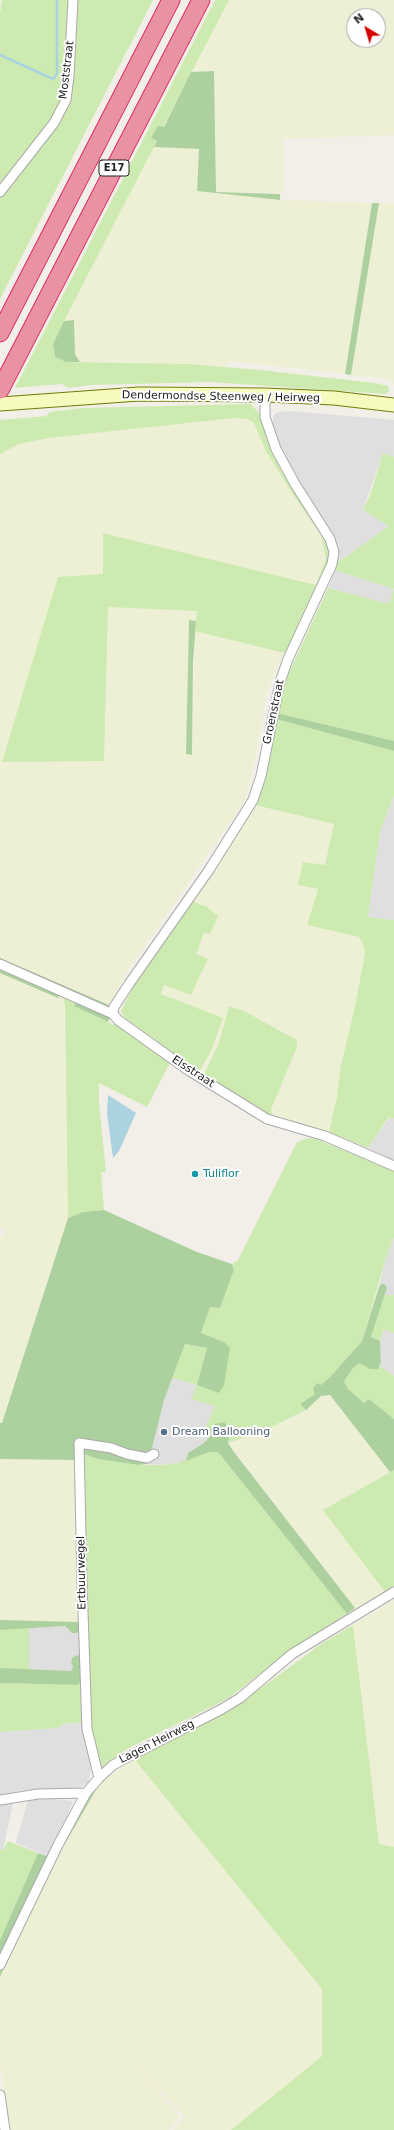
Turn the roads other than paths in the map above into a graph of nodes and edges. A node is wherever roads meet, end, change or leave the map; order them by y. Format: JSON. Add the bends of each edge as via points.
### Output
{"nodes":[{"id":1,"x":73,"y":0,"type":"edge"},
{"id":2,"x":171,"y":0,"type":"edge"},
{"id":3,"x":201,"y":0,"type":"edge"},
{"id":4,"x":0,"y":192,"type":"edge"},
{"id":5,"x":0,"y":333,"type":"edge"},
{"id":6,"x":0,"y":390,"type":"edge"},
{"id":7,"x":265,"y":395,"type":"junction"},
{"id":8,"x":0,"y":404,"type":"edge"},
{"id":9,"x":394,"y":405,"type":"edge"},
{"id":10,"x":0,"y":964,"type":"edge"},
{"id":11,"x":113,"y":1014,"type":"junction"},
{"id":12,"x":394,"y":1166,"type":"edge"},
{"id":13,"x":154,"y":1454,"type":"dead end"},
{"id":14,"x":394,"y":1592,"type":"edge"},
{"id":15,"x":99,"y":1778,"type":"junction"},
{"id":16,"x":86,"y":1793,"type":"junction"},
{"id":17,"x":0,"y":1800,"type":"edge"},
{"id":18,"x":0,"y":1965,"type":"edge"},
{"id":19,"x":0,"y":2095,"type":"edge"},
{"id":20,"x":5,"y":2130,"type":"edge"}],
"edges":[{"from":1,"to":4,"type":"street","name":"Moststraat","via":[[66,100],[54,123]]},
{"from":2,"to":5,"type":"highway","number":"E17"},
{"from":3,"to":6,"type":"highway","number":"E17"},
{"from":7,"to":8,"type":"main road","name":"Dendermondse Steenweg / Heirweg","via":[[139,394]]},
{"from":7,"to":9,"type":"main road","name":"Dendermondse Steenweg / Heirweg","via":[[334,398]]},
{"from":7,"to":11,"type":"street","name":"Groenstraat","via":[[265,417],[276,449],[330,539],[334,552],[332,564],[280,682],[261,776],[253,800],[209,870],[129,984],[114,1007]]},
{"from":10,"to":11,"type":"street","name":"Elsstraat"},
{"from":11,"to":12,"type":"street","name":"Elsstraat","via":[[188,1070],[267,1119],[325,1136]]},
{"from":13,"to":15,"type":"street","name":"Ertbuurwegel","via":[[147,1458],[80,1443],[87,1728]]},
{"from":14,"to":15,"type":"street","name":"Lagen Heirweg","via":[[292,1654],[240,1698],[130,1756]]},
{"from":15,"to":16,"type":"street","name":"Lagen Heirweg"},
{"from":16,"to":17,"type":"street","via":[[38,1794]]},
{"from":16,"to":18,"type":"street","name":"Lagen Heirweg"},
{"from":19,"to":20,"type":"street"}]}
